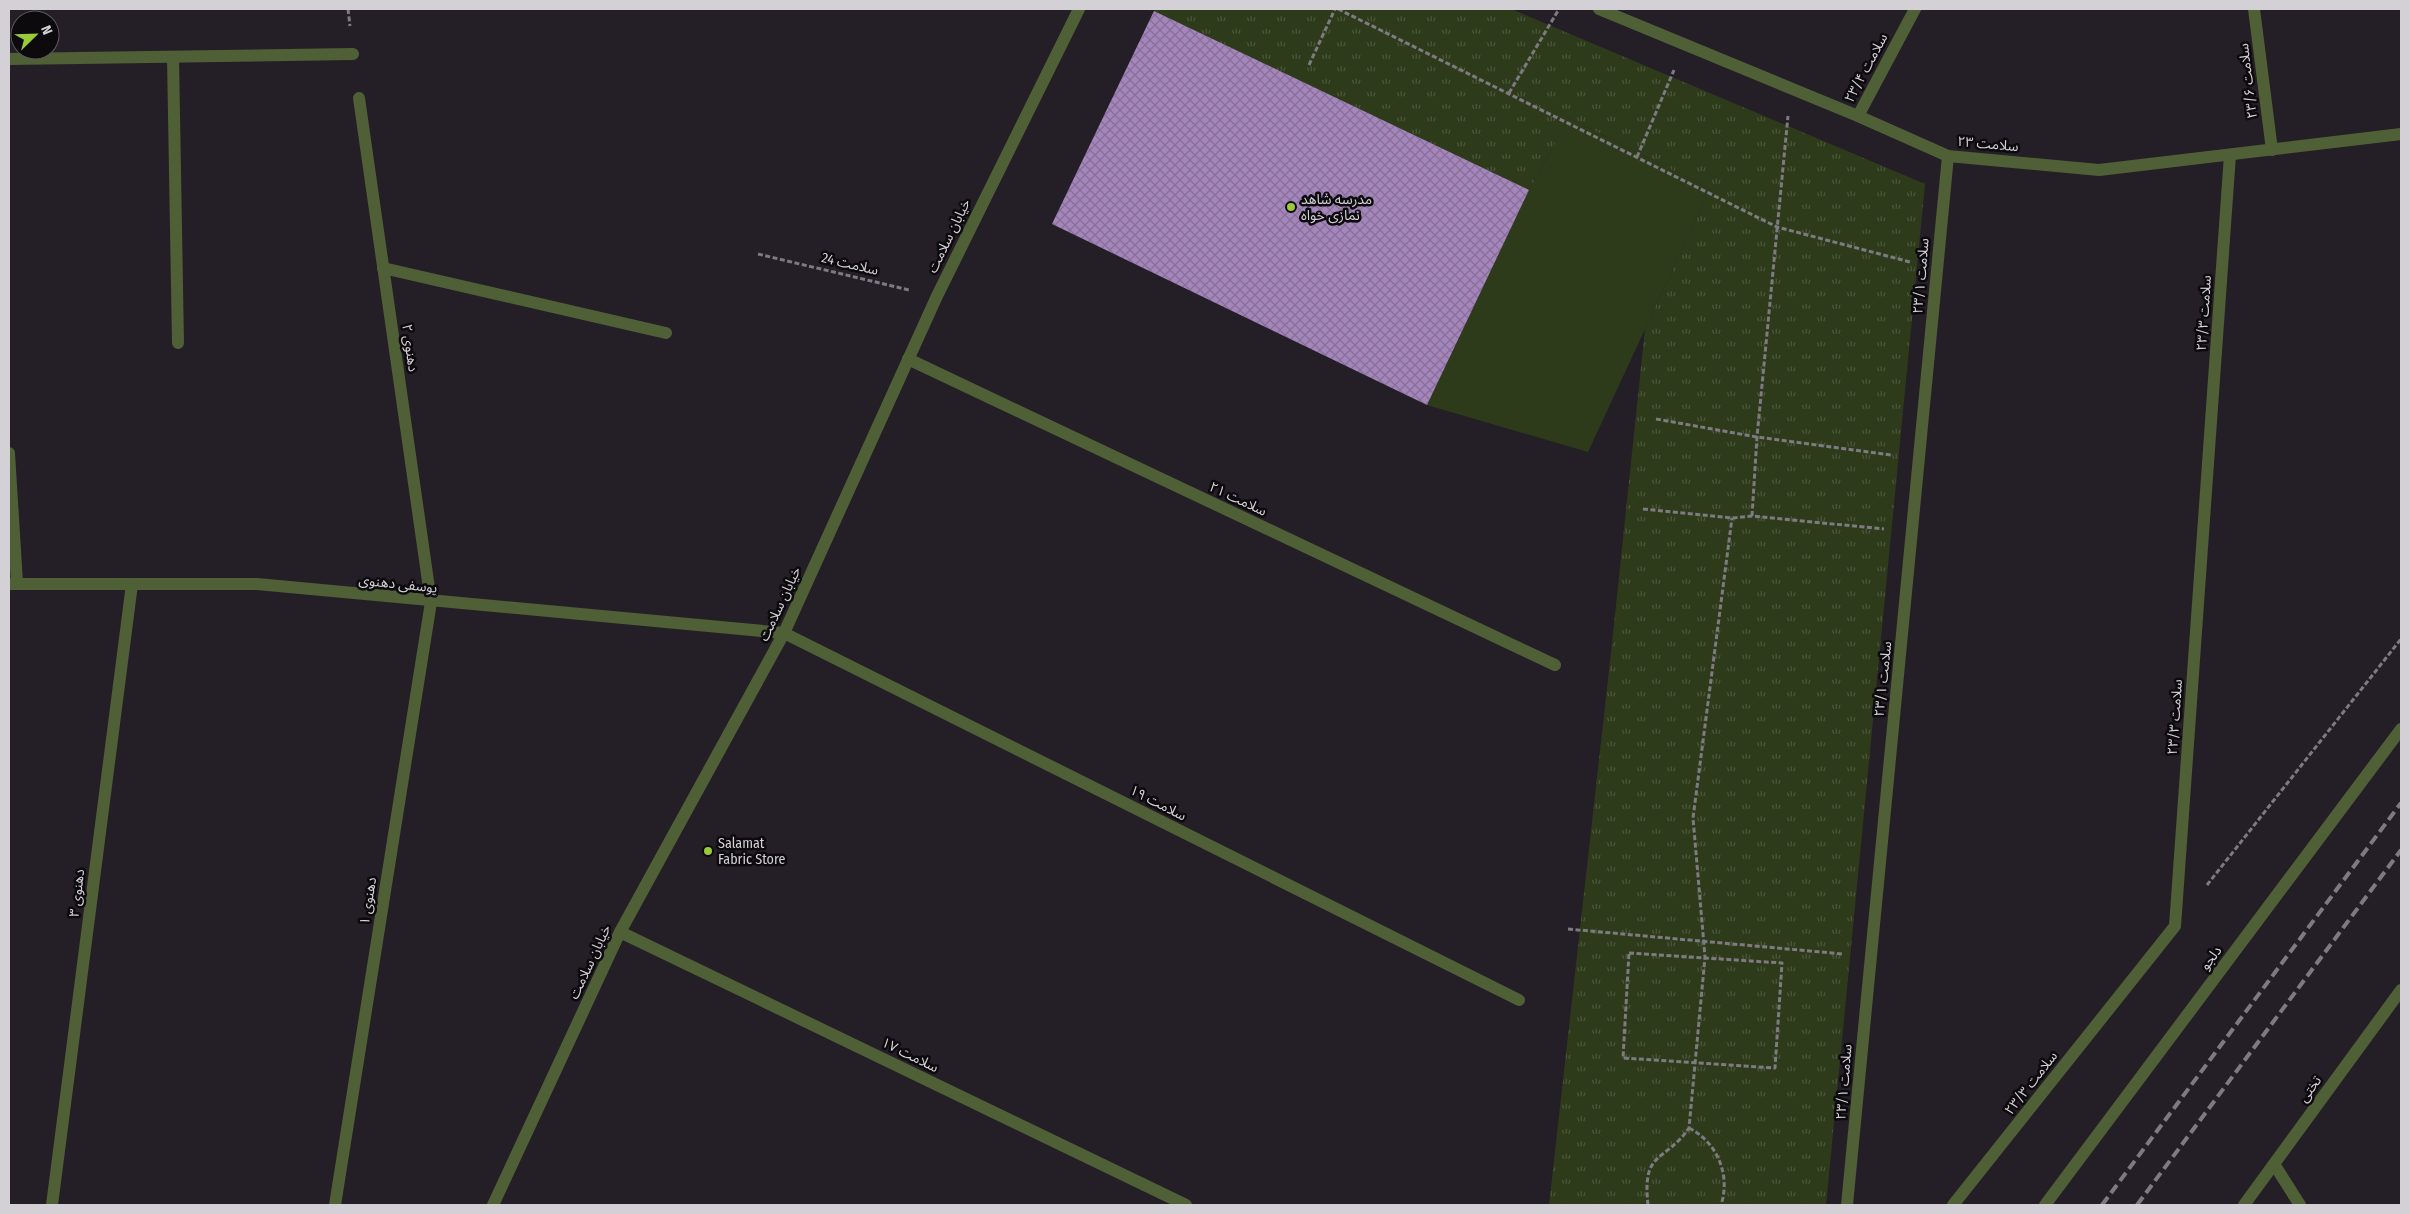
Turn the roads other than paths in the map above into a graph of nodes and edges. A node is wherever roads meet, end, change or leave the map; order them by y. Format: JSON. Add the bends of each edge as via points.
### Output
{"nodes":[{"id":1,"x":1079,"y":9,"type":"edge"},
{"id":2,"x":1599,"y":9,"type":"edge"},
{"id":3,"x":1915,"y":9,"type":"edge"},
{"id":4,"x":2254,"y":9,"type":"edge"},
{"id":5,"x":353,"y":54,"type":"dead end"},
{"id":6,"x":173,"y":57,"type":"junction"},
{"id":7,"x":9,"y":59,"type":"edge"},
{"id":8,"x":359,"y":98,"type":"dead end"},
{"id":9,"x":1858,"y":116,"type":"junction"},
{"id":10,"x":2401,"y":134,"type":"edge"},
{"id":11,"x":2272,"y":150,"type":"junction"},
{"id":12,"x":2230,"y":155,"type":"junction"},
{"id":13,"x":1948,"y":156,"type":"junction"},
{"id":14,"x":383,"y":268,"type":"junction"},
{"id":15,"x":666,"y":333,"type":"dead end"},
{"id":16,"x":178,"y":343,"type":"dead end"},
{"id":17,"x":908,"y":360,"type":"junction"},
{"id":18,"x":9,"y":452,"type":"edge"},
{"id":19,"x":13,"y":584,"type":"edge"},
{"id":20,"x":132,"y":584,"type":"junction"},
{"id":21,"x":431,"y":602,"type":"junction"},
{"id":22,"x":784,"y":634,"type":"junction"},
{"id":23,"x":1555,"y":665,"type":"dead end"},
{"id":24,"x":2401,"y":730,"type":"edge"},
{"id":25,"x":620,"y":932,"type":"junction"},
{"id":26,"x":2401,"y":990,"type":"edge"},
{"id":27,"x":1519,"y":1000,"type":"dead end"},
{"id":28,"x":2274,"y":1164,"type":"junction"},
{"id":29,"x":52,"y":1205,"type":"edge"},
{"id":30,"x":335,"y":1205,"type":"edge"},
{"id":31,"x":493,"y":1205,"type":"edge"},
{"id":32,"x":1186,"y":1205,"type":"edge"},
{"id":33,"x":1847,"y":1205,"type":"edge"},
{"id":34,"x":1953,"y":1205,"type":"edge"},
{"id":35,"x":2045,"y":1205,"type":"edge"},
{"id":36,"x":2244,"y":1205,"type":"edge"},
{"id":37,"x":2300,"y":1205,"type":"edge"}],
"edges":[{"from":1,"to":17,"type":"street","name":"خیابان سلامت"},
{"from":2,"to":9,"type":"street","name":"سلامت ۲۳"},
{"from":3,"to":9,"type":"street","name":"سلامت ۲۳/۴"},
{"from":4,"to":11,"type":"street","name":"سلامت ۲۳/۶"},
{"from":5,"to":6,"type":"street"},
{"from":6,"to":7,"type":"street"},
{"from":6,"to":16,"type":"street"},
{"from":8,"to":14,"type":"street","name":"دهنوی ۲"},
{"from":9,"to":13,"type":"street","name":"سلامت ۲۳"},
{"from":10,"to":11,"type":"street","name":"سلامت ۲۳"},
{"from":11,"to":12,"type":"street","name":"سلامت ۲۳"},
{"from":12,"to":13,"type":"street","name":"سلامت ۲۳","via":[[2099,170]]},
{"from":12,"to":34,"type":"street","name":"سلامت ۲۳/۳","via":[[2175,926]]},
{"from":13,"to":33,"type":"street","name":"سلامت ۲۳/۱"},
{"from":14,"to":15,"type":"street"},
{"from":14,"to":21,"type":"street","name":"دهنوی ۲"},
{"from":17,"to":22,"type":"street","name":"خیابان سلامت"},
{"from":17,"to":23,"type":"street","name":"سلامت ۲۱"},
{"from":18,"to":19,"type":"street"},
{"from":19,"to":20,"type":"street","name":"یوسفی دهنوی"},
{"from":20,"to":21,"type":"street","name":"یوسفی دهنوی","via":[[257,584]]},
{"from":20,"to":29,"type":"street","name":"دهنوی ۳"},
{"from":21,"to":22,"type":"street","name":"یوسفی دهنوی"},
{"from":21,"to":30,"type":"street","name":"دهنوی ۱"},
{"from":22,"to":25,"type":"street","name":"خیابان سلامت"},
{"from":22,"to":27,"type":"street","name":"سلامت ۱۹"},
{"from":24,"to":35,"type":"street","name":"دلجو"},
{"from":25,"to":31,"type":"street","name":"خیابان سلامت"},
{"from":25,"to":32,"type":"street","name":"سلامت ۱۷"},
{"from":26,"to":28,"type":"street","name":"تختی"},
{"from":28,"to":36,"type":"street","name":"تختی"},
{"from":28,"to":37,"type":"street"}]}
